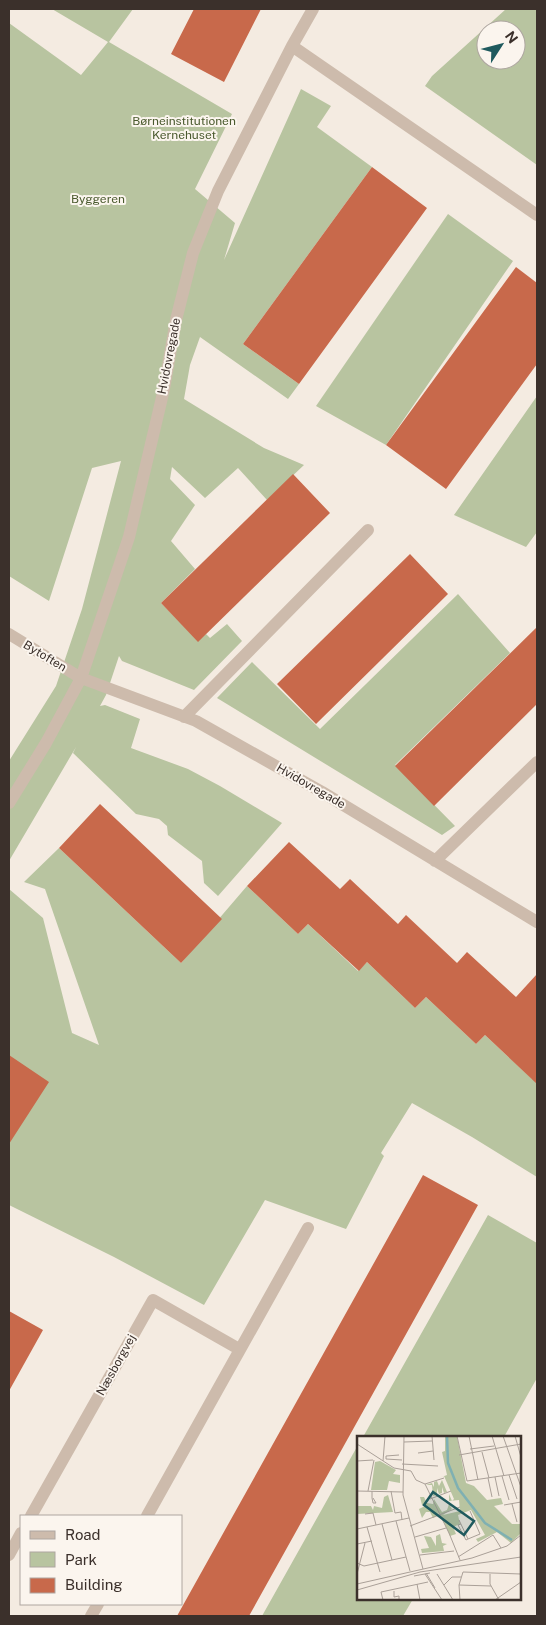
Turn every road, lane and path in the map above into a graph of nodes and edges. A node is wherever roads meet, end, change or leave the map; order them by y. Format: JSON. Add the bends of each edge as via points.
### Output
{"nodes":[{"id":1,"x":313,"y":9,"type":"edge"},
{"id":2,"x":292,"y":46,"type":"junction"},
{"id":3,"x":537,"y":215,"type":"edge"},
{"id":4,"x":368,"y":530,"type":"dead end"},
{"id":5,"x":9,"y":634,"type":"edge"},
{"id":6,"x":81,"y":678,"type":"junction"},
{"id":7,"x":184,"y":717,"type":"junction"},
{"id":8,"x":537,"y":762,"type":"edge"},
{"id":9,"x":9,"y":804,"type":"edge"},
{"id":10,"x":435,"y":861,"type":"junction"},
{"id":11,"x":537,"y":922,"type":"edge"},
{"id":12,"x":308,"y":1228,"type":"dead end"},
{"id":13,"x":239,"y":1350,"type":"junction"},
{"id":14,"x":32,"y":1515,"type":"edge"},
{"id":15,"x":148,"y":1515,"type":"edge"},
{"id":16,"x":20,"y":1535,"type":"edge"},
{"id":17,"x":9,"y":1555,"type":"edge"},
{"id":18,"x":97,"y":1605,"type":"edge"},
{"id":19,"x":91,"y":1616,"type":"edge"}],
"edges":[{"from":1,"to":2,"type":"street","name":"Hvidovregade"},
{"from":2,"to":3,"type":"street"},
{"from":2,"to":6,"type":"street","name":"Hvidovregade","via":[[218,191],[194,253],[176,320],[164,389],[129,537]]},
{"from":4,"to":7,"type":"street"},
{"from":5,"to":6,"type":"street","name":"Bytoften"},
{"from":6,"to":7,"type":"street","name":"Hvidovregade"},
{"from":6,"to":9,"type":"street","name":"Hvidovregade"},
{"from":7,"to":10,"type":"street","name":"Hvidovregade","via":[[322,792]]},
{"from":8,"to":10,"type":"street"},
{"from":10,"to":11,"type":"street","name":"Hvidovregade"},
{"from":12,"to":13,"type":"street"},
{"from":13,"to":14,"type":"street","name":"Næsborgvej","via":[[153,1300]]},
{"from":13,"to":15,"type":"street"},
{"from":16,"to":17,"type":"street"},
{"from":18,"to":19,"type":"street"}]}
